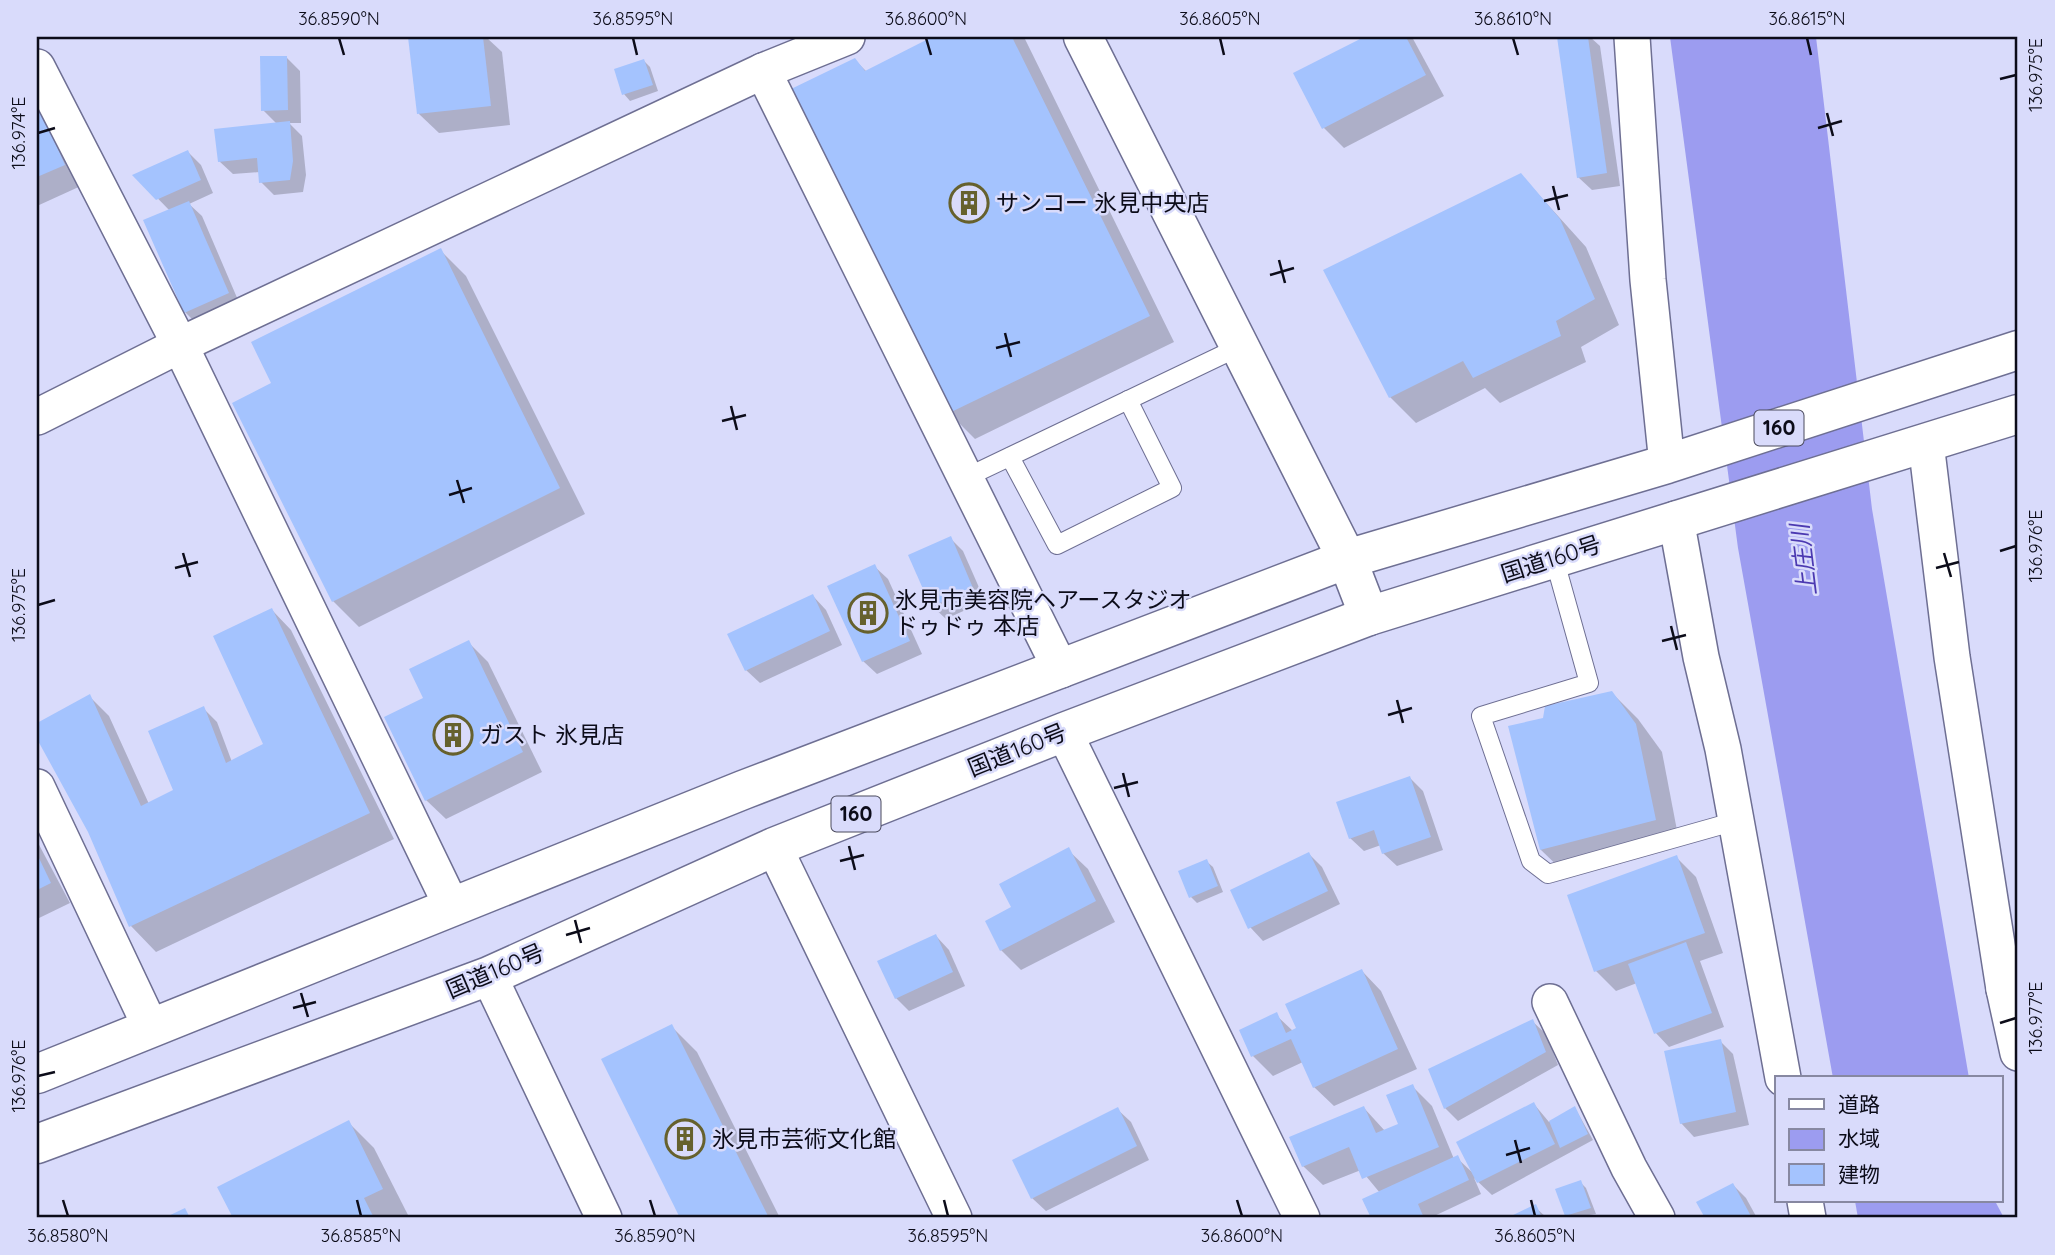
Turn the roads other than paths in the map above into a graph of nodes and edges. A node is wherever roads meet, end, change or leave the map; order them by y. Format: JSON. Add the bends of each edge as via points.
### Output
{"nodes":[{"id":1,"x":847,"y":37,"type":"edge"},
{"id":2,"x":1083,"y":37,"type":"edge"},
{"id":3,"x":1632,"y":37,"type":"edge"},
{"id":4,"x":37,"y":68,"type":"edge"},
{"id":5,"x":763,"y":71,"type":"junction"},
{"id":6,"x":180,"y":345,"type":"junction"},
{"id":7,"x":1239,"y":347,"type":"junction"},
{"id":8,"x":2018,"y":350,"type":"edge"},
{"id":9,"x":1128,"y":401,"type":"junction"},
{"id":10,"x":2018,"y":414,"type":"edge"},
{"id":11,"x":37,"y":416,"type":"edge"},
{"id":12,"x":1912,"y":447,"type":"junction"},
{"id":13,"x":1010,"y":457,"type":"junction"},
{"id":14,"x":1667,"y":464,"type":"junction"},
{"id":15,"x":965,"y":478,"type":"junction"},
{"id":16,"x":1681,"y":517,"type":"junction"},
{"id":17,"x":1553,"y":558,"type":"junction"},
{"id":18,"x":1347,"y":559,"type":"junction"},
{"id":19,"x":1369,"y":617,"type":"junction"},
{"id":20,"x":1061,"y":670,"type":"junction"},
{"id":21,"x":1064,"y":732,"type":"junction"},
{"id":22,"x":37,"y":787,"type":"edge"},
{"id":23,"x":1736,"y":821,"type":"junction"},
{"id":24,"x":774,"y":847,"type":"junction"},
{"id":25,"x":452,"y":906,"type":"junction"},
{"id":26,"x":489,"y":976,"type":"junction"},
{"id":27,"x":2011,"y":980,"type":"edge"},
{"id":28,"x":1550,"y":1002,"type":"dead end"},
{"id":29,"x":151,"y":1028,"type":"junction"},
{"id":30,"x":2018,"y":1053,"type":"edge"},
{"id":31,"x":37,"y":1074,"type":"edge"},
{"id":32,"x":1783,"y":1076,"type":"edge"},
{"id":33,"x":37,"y":1143,"type":"edge"},
{"id":34,"x":604,"y":1218,"type":"edge"},
{"id":35,"x":954,"y":1218,"type":"edge"},
{"id":36,"x":1302,"y":1218,"type":"edge"},
{"id":37,"x":1657,"y":1218,"type":"edge"}],
"edges":[{"from":1,"to":5,"type":"street"},
{"from":2,"to":7,"type":"main road"},
{"from":3,"to":14,"type":"street","via":[[1648,279]]},
{"from":4,"to":6,"type":"street"},
{"from":5,"to":6,"type":"street"},
{"from":5,"to":15,"type":"street"},
{"from":6,"to":11,"type":"street"},
{"from":6,"to":25,"type":"street"},
{"from":7,"to":9,"type":"lane"},
{"from":7,"to":18,"type":"main road"},
{"from":8,"to":14,"type":"main road","number":"160"},
{"from":9,"to":13,"type":"lane"},
{"from":9,"to":13,"type":"lane","via":[[1172,488],[1057,545]]},
{"from":10,"to":12,"type":"main road","name":"国道160号","number":"160"},
{"from":12,"to":16,"type":"main road","name":"国道160号","number":"160"},
{"from":12,"to":27,"type":"street"},
{"from":13,"to":15,"type":"lane"},
{"from":14,"to":18,"type":"main road","number":"160"},
{"from":15,"to":20,"type":"street"},
{"from":16,"to":17,"type":"main road","name":"国道160号","number":"160"},
{"from":16,"to":23,"type":"street","via":[[1701,657]]},
{"from":17,"to":19,"type":"main road","name":"国道160号","number":"160"},
{"from":17,"to":23,"type":"lane","via":[[1589,682],[1481,716],[1531,861],[1548,874]]},
{"from":18,"to":19,"type":"main road"},
{"from":18,"to":20,"type":"main road","number":"160"},
{"from":19,"to":21,"type":"main road","name":"国道160号","number":"160"},
{"from":20,"to":25,"type":"main road","number":"160"},
{"from":21,"to":24,"type":"main road","name":"国道160号","number":"160"},
{"from":21,"to":36,"type":"street"},
{"from":22,"to":29,"type":"street"},
{"from":23,"to":32,"type":"street"},
{"from":24,"to":26,"type":"main road","name":"国道160号","number":"160"},
{"from":24,"to":35,"type":"street"},
{"from":25,"to":29,"type":"main road","number":"160"},
{"from":26,"to":33,"type":"main road","name":"国道160号","number":"160"},
{"from":26,"to":34,"type":"street"},
{"from":27,"to":30,"type":"street"},
{"from":28,"to":37,"type":"street"},
{"from":29,"to":31,"type":"main road","number":"160"}]}
